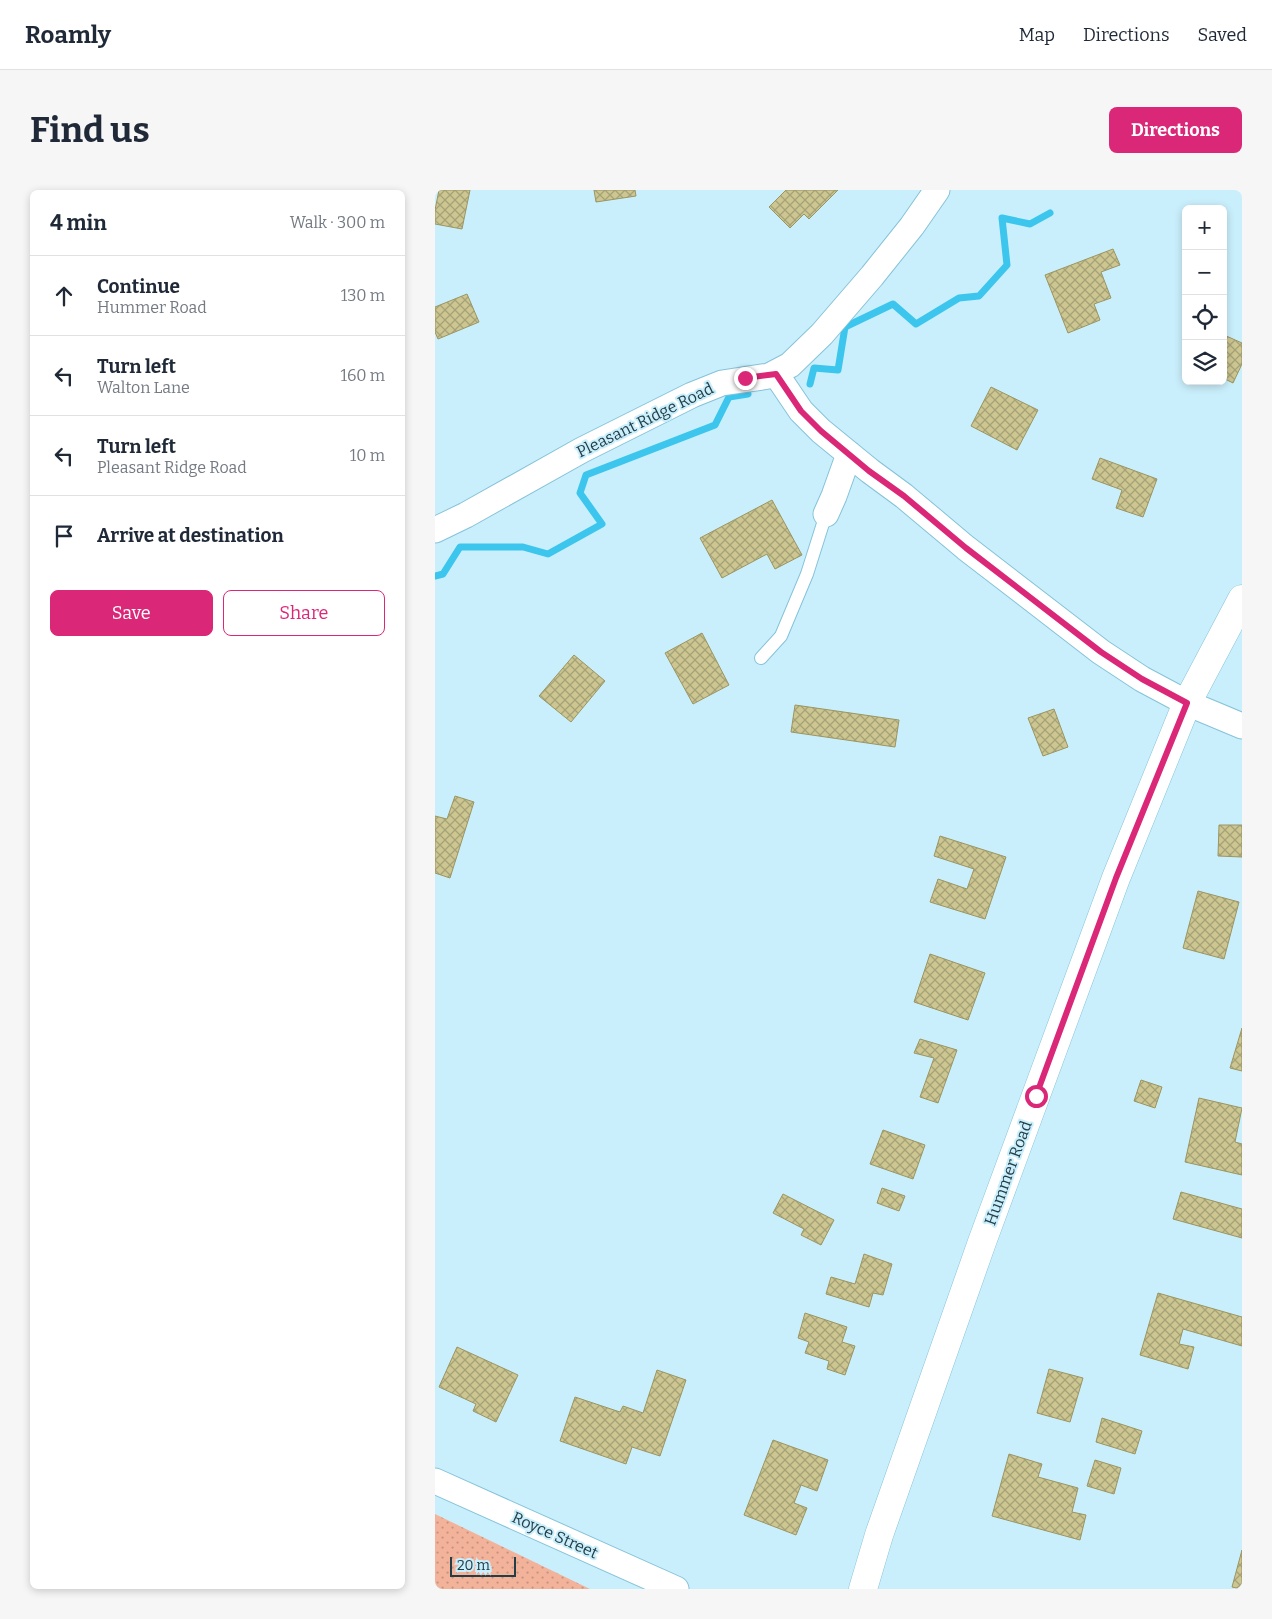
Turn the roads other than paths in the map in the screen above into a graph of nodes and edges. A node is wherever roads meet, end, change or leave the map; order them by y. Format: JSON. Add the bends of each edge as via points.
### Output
{"nodes":[{"id":1,"x":937,"y":190,"type":"edge"},
{"id":2,"x":776,"y":374,"type":"junction"},
{"id":3,"x":849,"y":454,"type":"junction"},
{"id":4,"x":826,"y":514,"type":"joint"},
{"id":5,"x":435,"y":530,"type":"edge"},
{"id":6,"x":1242,"y":598,"type":"edge"},
{"id":7,"x":761,"y":658,"type":"dead end"},
{"id":8,"x":1187,"y":703,"type":"junction"},
{"id":9,"x":1242,"y":726,"type":"edge"},
{"id":10,"x":435,"y":1481,"type":"edge"},
{"id":11,"x":675,"y":1589,"type":"edge"},
{"id":12,"x":863,"y":1589,"type":"edge"}],
"edges":[{"from":1,"to":2,"type":"street","name":"Pleasant Ridge Road","via":[[907,233],[822,334]]},
{"from":2,"to":3,"type":"street","via":[[801,411]]},
{"from":2,"to":5,"type":"street","name":"Pleasant Ridge Road","via":[[722,383],[691,395]]},
{"from":3,"to":4,"type":"street"},
{"from":3,"to":8,"type":"street","via":[[1101,652]]},
{"from":4,"to":7,"type":"lane","via":[[807,574],[781,636]]},
{"from":6,"to":8,"type":"main road","name":"Hummer Road"},
{"from":8,"to":9,"type":"street"},
{"from":8,"to":12,"type":"main road","name":"Hummer Road","via":[[1116,878],[982,1242]]},
{"from":10,"to":11,"type":"street","name":"Royce Street"}]}
